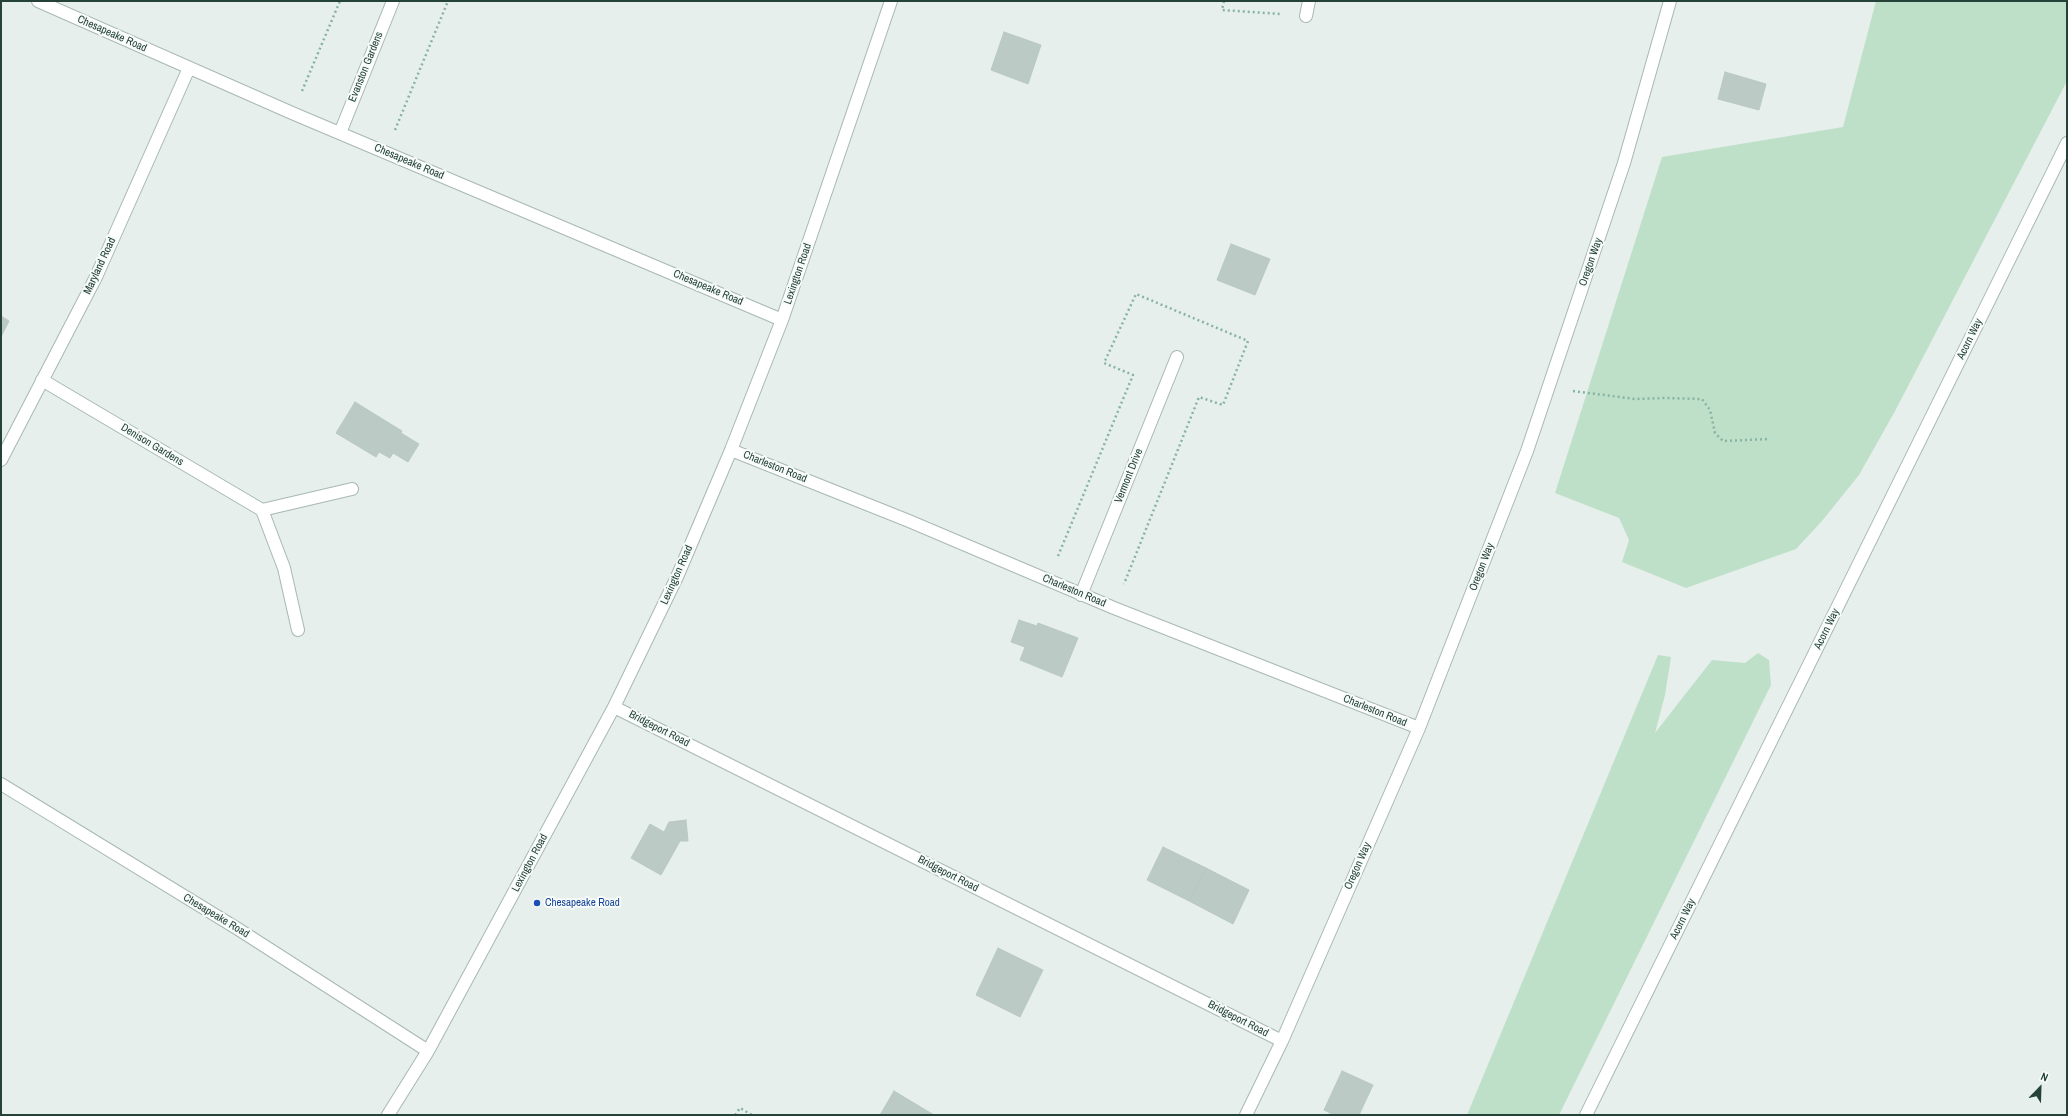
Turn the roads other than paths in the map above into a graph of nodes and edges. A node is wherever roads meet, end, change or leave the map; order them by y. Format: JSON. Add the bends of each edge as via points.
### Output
{"nodes":[{"id":1,"x":38,"y":1,"type":"edge"},
{"id":2,"x":393,"y":1,"type":"edge"},
{"id":3,"x":891,"y":1,"type":"edge"},
{"id":4,"x":1309,"y":1,"type":"edge"},
{"id":5,"x":1670,"y":1,"type":"edge"},
{"id":6,"x":1306,"y":16,"type":"road end"},
{"id":7,"x":189,"y":68,"type":"junction"},
{"id":8,"x":340,"y":133,"type":"junction"},
{"id":9,"x":2067,"y":143,"type":"edge"},
{"id":10,"x":782,"y":320,"type":"junction"},
{"id":11,"x":1177,"y":357,"type":"dead end"},
{"id":12,"x":42,"y":380,"type":"junction"},
{"id":13,"x":731,"y":450,"type":"junction"},
{"id":14,"x":1,"y":460,"type":"edge"},
{"id":15,"x":352,"y":489,"type":"dead end"},
{"id":16,"x":262,"y":510,"type":"junction"},
{"id":17,"x":1082,"y":595,"type":"junction"},
{"id":18,"x":298,"y":630,"type":"dead end"},
{"id":19,"x":614,"y":707,"type":"junction"},
{"id":20,"x":1418,"y":728,"type":"junction"},
{"id":21,"x":1,"y":784,"type":"edge"},
{"id":22,"x":1282,"y":1041,"type":"junction"},
{"id":23,"x":428,"y":1051,"type":"junction"},
{"id":24,"x":388,"y":1115,"type":"edge"},
{"id":25,"x":1246,"y":1115,"type":"edge"},
{"id":26,"x":1586,"y":1115,"type":"edge"}],
"edges":[{"from":1,"to":7,"type":"street","name":"Chesapeake Road"},
{"from":2,"to":8,"type":"street","name":"Evanston Gardens"},
{"from":3,"to":10,"type":"street","name":"Lexington Road"},
{"from":4,"to":6,"type":"street"},
{"from":5,"to":20,"type":"street","name":"Oregon Way","via":[[1624,163],[1527,451]]},
{"from":7,"to":8,"type":"street","name":"Chesapeake Road"},
{"from":7,"to":12,"type":"street","name":"Maryland Road","via":[[96,277]]},
{"from":8,"to":10,"type":"street","name":"Chesapeake Road"},
{"from":9,"to":26,"type":"street","name":"Acorn Way"},
{"from":10,"to":13,"type":"street","name":"Lexington Road"},
{"from":11,"to":17,"type":"street","name":"Vermont Drive"},
{"from":12,"to":14,"type":"street","name":"Maryland Road"},
{"from":12,"to":16,"type":"street","name":"Denison Gardens"},
{"from":13,"to":17,"type":"street","name":"Charleston Road","via":[[909,521]]},
{"from":13,"to":19,"type":"street","name":"Lexington Road","via":[[677,577]]},
{"from":15,"to":16,"type":"street"},
{"from":16,"to":18,"type":"street","via":[[284,568]]},
{"from":17,"to":20,"type":"street","name":"Charleston Road"},
{"from":19,"to":22,"type":"street","name":"Bridgeport Road"},
{"from":19,"to":23,"type":"street","name":"Lexington Road"},
{"from":20,"to":22,"type":"street","name":"Oregon Way"},
{"from":21,"to":23,"type":"street","name":"Chesapeake Road","via":[[238,929]]},
{"from":22,"to":25,"type":"street","name":"Oregon Way"},
{"from":23,"to":24,"type":"street","name":"Lexington Road"}]}
